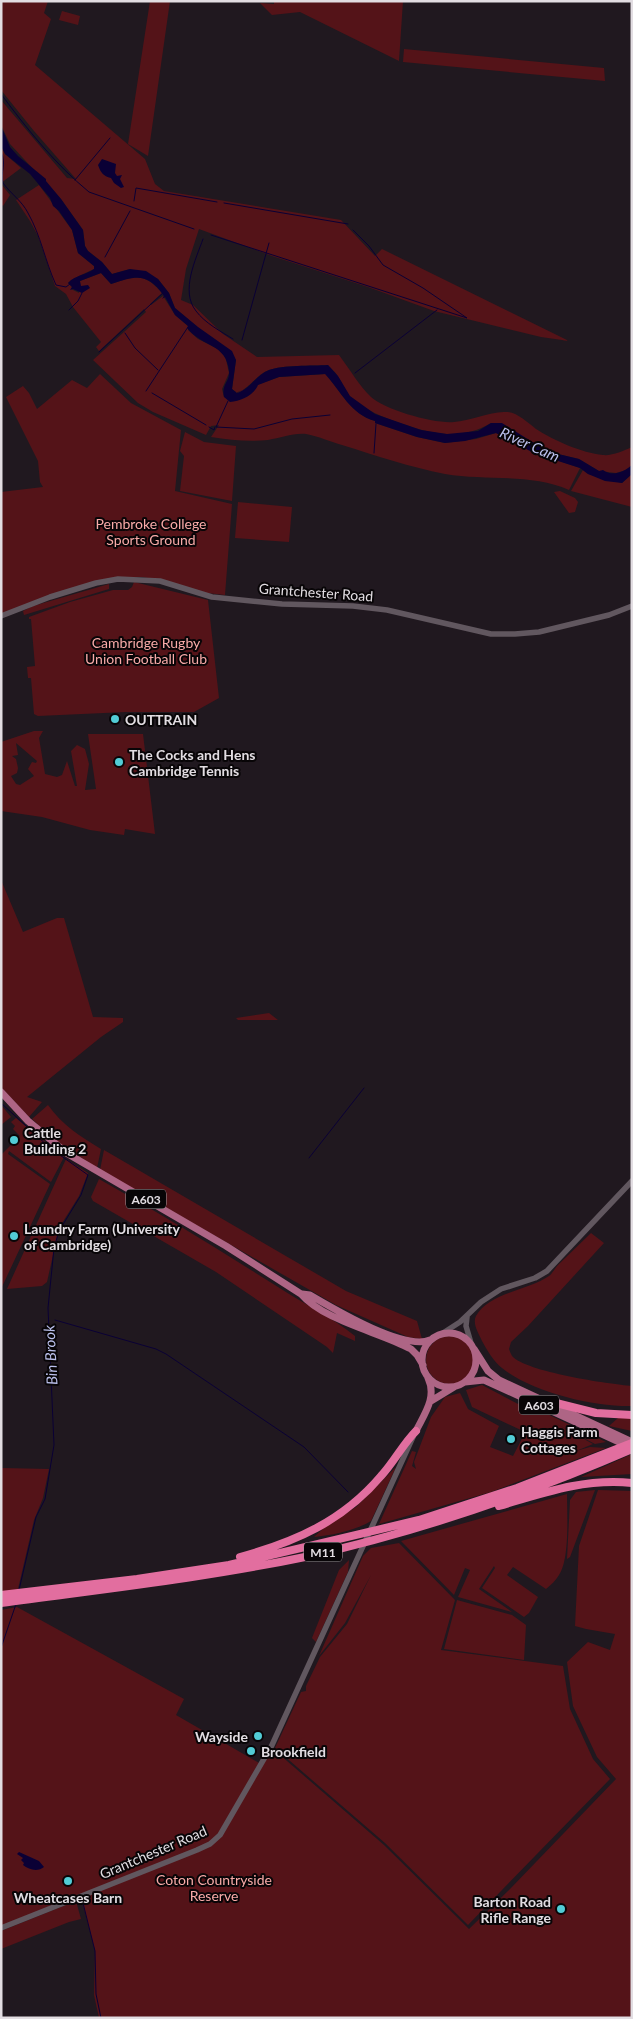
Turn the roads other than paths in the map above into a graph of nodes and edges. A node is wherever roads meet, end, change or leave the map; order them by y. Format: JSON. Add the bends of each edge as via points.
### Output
{"nodes":[{"id":1,"x":632,"y":606,"type":"edge"},
{"id":2,"x":1,"y":616,"type":"edge"},
{"id":3,"x":1,"y":1092,"type":"edge"},
{"id":4,"x":632,"y":1181,"type":"edge"},
{"id":5,"x":301,"y":1294,"type":"junction"},
{"id":6,"x":467,"y":1315,"type":"junction"},
{"id":7,"x":443,"y":1333,"type":"junction"},
{"id":8,"x":431,"y":1340,"type":"junction"},
{"id":9,"x":473,"y":1346,"type":"junction"},
{"id":10,"x":423,"y":1365,"type":"junction"},
{"id":11,"x":428,"y":1376,"type":"junction"},
{"id":12,"x":465,"y":1382,"type":"junction"},
{"id":13,"x":456,"y":1386,"type":"junction"},
{"id":14,"x":544,"y":1400,"type":"junction"},
{"id":15,"x":431,"y":1401,"type":"junction"},
{"id":16,"x":632,"y":1415,"type":"edge"},
{"id":17,"x":416,"y":1430,"type":"junction"},
{"id":18,"x":615,"y":1437,"type":"junction"},
{"id":19,"x":632,"y":1442,"type":"edge"},
{"id":20,"x":632,"y":1449,"type":"edge"},
{"id":21,"x":632,"y":1483,"type":"edge"},
{"id":22,"x":451,"y":1518,"type":"junction"},
{"id":23,"x":168,"y":1575,"type":"junction"},
{"id":24,"x":1,"y":1595,"type":"edge"},
{"id":25,"x":1,"y":1603,"type":"edge"},
{"id":26,"x":1,"y":1928,"type":"edge"}],
"edges":[{"from":1,"to":2,"type":"street","name":"Grantchester Road","via":[[539,632],[491,634],[387,610],[212,597],[160,581],[118,578],[50,597]]},
{"from":3,"to":5,"type":"main road","number":"A603","via":[[28,1121],[68,1154],[226,1246]]},
{"from":4,"to":6,"type":"street","via":[[547,1271],[501,1289]]},
{"from":5,"to":8,"type":"main road","number":"A603","via":[[310,1295],[366,1325],[409,1342],[418,1344]]},
{"from":5,"to":10,"type":"main road","number":"A603","via":[[343,1320],[411,1349]]},
{"from":6,"to":7,"type":"street"},
{"from":6,"to":9,"type":"street","via":[[466,1326]]},
{"from":7,"to":8,"type":"main road"},
{"from":7,"to":9,"type":"main road","via":[[458,1334]]},
{"from":8,"to":10,"type":"main road","via":[[424,1351]]},
{"from":9,"to":12,"type":"main road","via":[[475,1368]]},
{"from":9,"to":14,"type":"main road","number":"A603","via":[[495,1378]]},
{"from":10,"to":11,"type":"main road"},
{"from":11,"to":13,"type":"main road","via":[[439,1385]]},
{"from":11,"to":15,"type":"main road"},
{"from":12,"to":13,"type":"main road"},
{"from":12,"to":18,"type":"main road","number":"A603","via":[[480,1380],[494,1384]]},
{"from":13,"to":15,"type":"main road"},
{"from":14,"to":16,"type":"highway","via":[[596,1413]]},
{"from":14,"to":18,"type":"main road","number":"A603"},
{"from":15,"to":17,"type":"main road"},
{"from":17,"to":23,"type":"highway","via":[[364,1496],[323,1525],[277,1547]]},
{"from":17,"to":26,"type":"street","name":"Grantchester Road","via":[[272,1744],[214,1841]]},
{"from":18,"to":19,"type":"main road","number":"A603"},
{"from":18,"to":20,"type":"main road","number":"A603"},
{"from":19,"to":23,"type":"highway","number":"M11","via":[[545,1478],[419,1520],[229,1565]]},
{"from":20,"to":22,"type":"highway","number":"M11"},
{"from":21,"to":22,"type":"highway","via":[[574,1485]]},
{"from":22,"to":25,"type":"highway","number":"M11","via":[[306,1556],[218,1573]]},
{"from":23,"to":24,"type":"highway","number":"M11"}]}
